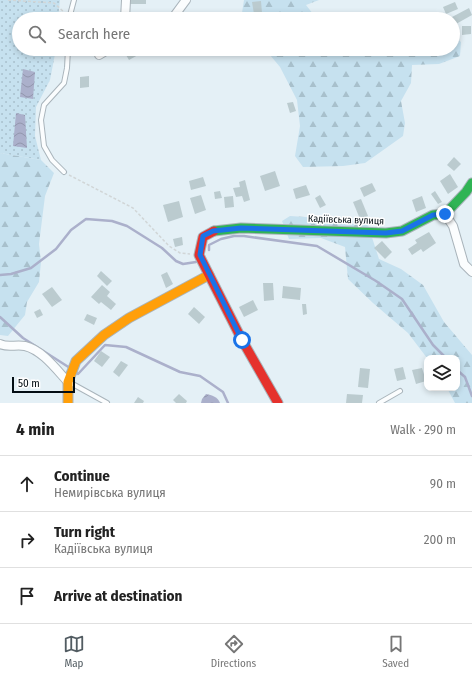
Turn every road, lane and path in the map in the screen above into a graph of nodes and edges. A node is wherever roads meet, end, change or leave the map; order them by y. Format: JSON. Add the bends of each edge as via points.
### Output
{"nodes":[{"id":1,"x":8,"y":0,"type":"edge"},
{"id":2,"x":74,"y":0,"type":"edge"},
{"id":3,"x":126,"y":0,"type":"edge"},
{"id":4,"x":186,"y":0,"type":"edge"},
{"id":5,"x":63,"y":12,"type":"edge"},
{"id":6,"x":71,"y":12,"type":"edge"},
{"id":7,"x":125,"y":12,"type":"edge"},
{"id":8,"x":177,"y":12,"type":"edge"},
{"id":9,"x":67,"y":56,"type":"edge"},
{"id":10,"x":64,"y":172,"type":"joint"},
{"id":11,"x":472,"y":183,"type":"edge"},
{"id":12,"x":445,"y":214,"type":"junction"},
{"id":13,"x":200,"y":255,"type":"junction"},
{"id":14,"x":472,"y":272,"type":"edge"},
{"id":15,"x":209,"y":275,"type":"junction"},
{"id":16,"x":0,"y":344,"type":"edge"},
{"id":17,"x":68,"y":379,"type":"junction"},
{"id":18,"x":400,"y":390,"type":"dead end"},
{"id":19,"x":68,"y":403,"type":"edge"},
{"id":20,"x":107,"y":403,"type":"edge"},
{"id":21,"x":278,"y":403,"type":"edge"},
{"id":22,"x":379,"y":403,"type":"edge"}],
"edges":[{"from":1,"to":5,"type":"path","via":[[54,3]]},
{"from":2,"to":6,"type":"lane"},
{"from":3,"to":7,"type":"street"},
{"from":4,"to":8,"type":"street"},
{"from":9,"to":10,"type":"lane","via":[[64,84],[44,106],[41,120],[44,146],[52,160]]},
{"from":10,"to":13,"type":"path","via":[[133,208],[169,246],[180,253]]},
{"from":11,"to":12,"type":"street"},
{"from":12,"to":13,"type":"street","name":"Кадіївська вулиця","via":[[433,215],[402,231],[386,233],[241,228],[213,231],[203,236]]},
{"from":12,"to":14,"type":"street","via":[[453,226],[464,264]]},
{"from":13,"to":15,"type":"street"},
{"from":15,"to":17,"type":"street","via":[[129,318],[104,335],[76,361]]},
{"from":15,"to":21,"type":"street"},
{"from":16,"to":17,"type":"street","via":[[25,346],[39,353]]},
{"from":17,"to":19,"type":"street"},
{"from":17,"to":20,"type":"lane"},
{"from":18,"to":22,"type":"lane"}]}
